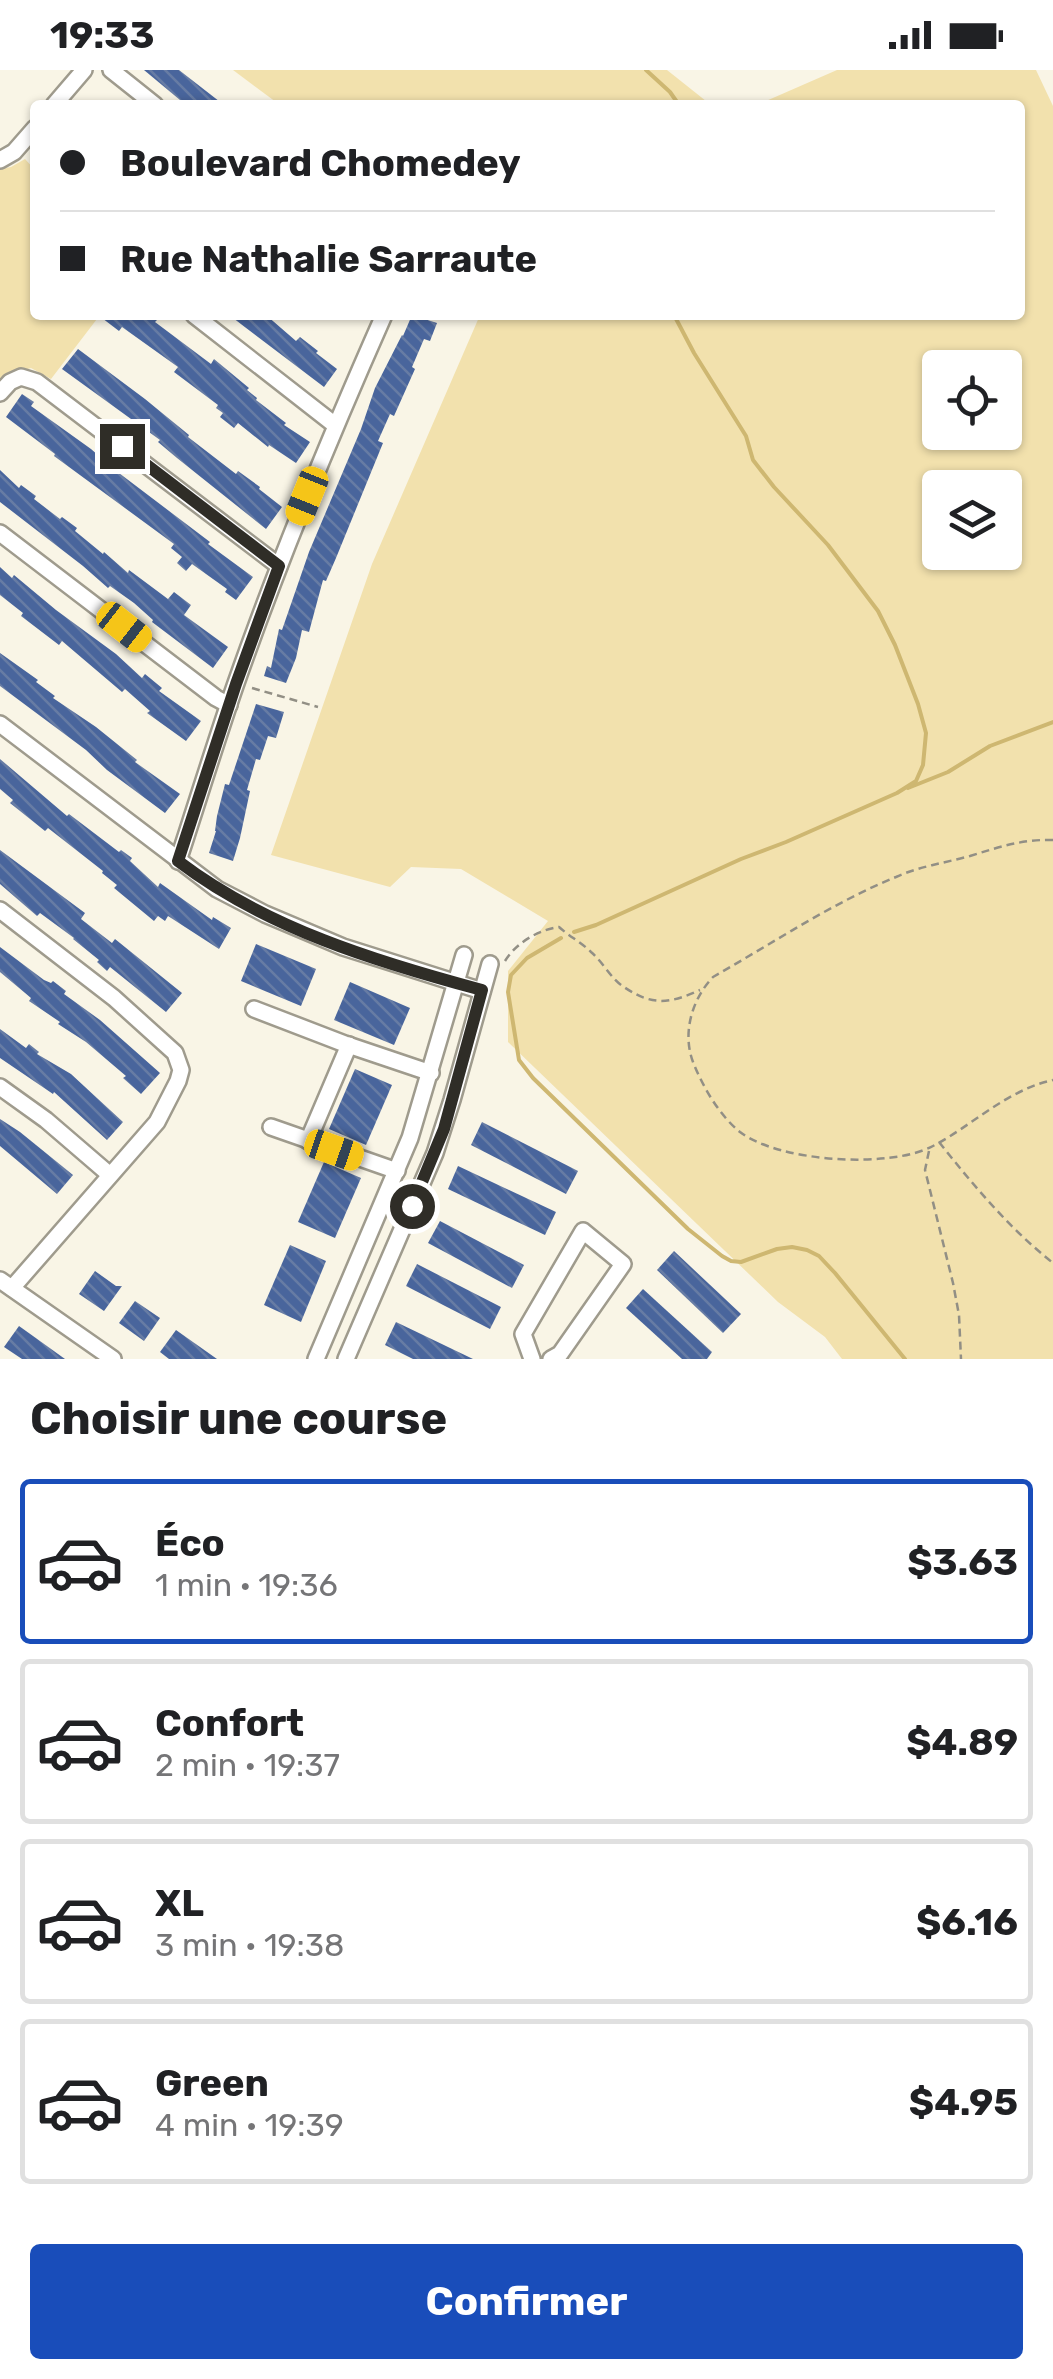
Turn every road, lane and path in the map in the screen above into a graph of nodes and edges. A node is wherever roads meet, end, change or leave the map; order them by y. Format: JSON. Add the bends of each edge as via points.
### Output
{"nodes":[{"id":1,"x":84,"y":70,"type":"edge"},
{"id":2,"x":111,"y":70,"type":"edge"},
{"id":3,"x":58,"y":100,"type":"edge"},
{"id":4,"x":149,"y":100,"type":"edge"},
{"id":5,"x":30,"y":134,"type":"edge"},
{"id":6,"x":0,"y":160,"type":"edge"},
{"id":7,"x":200,"y":320,"type":"edge"},
{"id":8,"x":382,"y":320,"type":"edge"},
{"id":9,"x":0,"y":394,"type":"edge"},
{"id":10,"x":335,"y":425,"type":"junction"},
{"id":11,"x":0,"y":533,"type":"edge"},
{"id":12,"x":279,"y":566,"type":"junction"},
{"id":13,"x":236,"y":684,"type":"junction"},
{"id":14,"x":228,"y":705,"type":"junction"},
{"id":15,"x":318,"y":707,"type":"dead end"},
{"id":16,"x":0,"y":724,"type":"edge"},
{"id":17,"x":1053,"y":840,"type":"edge"},
{"id":18,"x":178,"y":861,"type":"junction"},
{"id":19,"x":0,"y":910,"type":"edge"},
{"id":20,"x":464,"y":955,"type":"dead end"},
{"id":21,"x":496,"y":968,"type":"joint"},
{"id":22,"x":456,"y":984,"type":"junction"},
{"id":23,"x":702,"y":989,"type":"junction"},
{"id":24,"x":482,"y":990,"type":"junction"},
{"id":25,"x":254,"y":1008,"type":"dead end"},
{"id":26,"x":349,"y":1045,"type":"junction"},
{"id":27,"x":431,"y":1072,"type":"junction"},
{"id":28,"x":1053,"y":1080,"type":"edge"},
{"id":29,"x":0,"y":1087,"type":"edge"},
{"id":30,"x":272,"y":1126,"type":"dead end"},
{"id":31,"x":308,"y":1141,"type":"junction"},
{"id":32,"x":940,"y":1142,"type":"junction"},
{"id":33,"x":930,"y":1148,"type":"junction"},
{"id":34,"x":396,"y":1171,"type":"junction"},
{"id":35,"x":110,"y":1175,"type":"junction"},
{"id":36,"x":1053,"y":1263,"type":"edge"},
{"id":37,"x":6,"y":1284,"type":"edge"},
{"id":38,"x":113,"y":1359,"type":"edge"},
{"id":39,"x":316,"y":1359,"type":"edge"},
{"id":40,"x":346,"y":1359,"type":"edge"},
{"id":41,"x":532,"y":1359,"type":"edge"},
{"id":42,"x":550,"y":1359,"type":"edge"},
{"id":43,"x":961,"y":1359,"type":"edge"}],
"edges":[{"from":1,"to":3,"type":"street"},
{"from":2,"to":4,"type":"street"},
{"from":5,"to":6,"type":"street"},
{"from":7,"to":10,"type":"street"},
{"from":8,"to":10,"type":"street"},
{"from":9,"to":12,"type":"street","via":[[21,377],[38,382]]},
{"from":10,"to":12,"type":"street"},
{"from":11,"to":14,"type":"street"},
{"from":12,"to":13,"type":"street"},
{"from":13,"to":14,"type":"street"},
{"from":13,"to":15,"type":"path"},
{"from":14,"to":18,"type":"street"},
{"from":16,"to":18,"type":"street"},
{"from":17,"to":23,"type":"path","via":[[1010,843],[897,876]]},
{"from":18,"to":22,"type":"street","via":[[217,889],[304,932]]},
{"from":19,"to":35,"type":"street","via":[[114,998],[178,1058],[181,1076],[162,1114]]},
{"from":20,"to":22,"type":"street"},
{"from":21,"to":23,"type":"path","via":[[512,950],[559,928],[638,994],[673,1002]]},
{"from":21,"to":24,"type":"street"},
{"from":22,"to":24,"type":"street"},
{"from":22,"to":27,"type":"street"},
{"from":23,"to":33,"type":"path","via":[[690,1021],[692,1060],[716,1104],[743,1134],[785,1152],[852,1161]]},
{"from":24,"to":40,"type":"street","via":[[435,1153]]},
{"from":25,"to":26,"type":"street"},
{"from":26,"to":27,"type":"street"},
{"from":26,"to":31,"type":"street"},
{"from":27,"to":34,"type":"street"},
{"from":28,"to":32,"type":"path","via":[[1024,1088]]},
{"from":29,"to":35,"type":"street"},
{"from":30,"to":31,"type":"street"},
{"from":31,"to":34,"type":"street"},
{"from":32,"to":33,"type":"path"},
{"from":32,"to":36,"type":"path","via":[[974,1187]]},
{"from":33,"to":43,"type":"path","via":[[925,1170],[954,1283]]},
{"from":34,"to":39,"type":"street"},
{"from":35,"to":37,"type":"street"},
{"from":37,"to":38,"type":"street"},
{"from":41,"to":42,"type":"street","via":[[523,1334],[583,1231],[624,1264]]}]}
